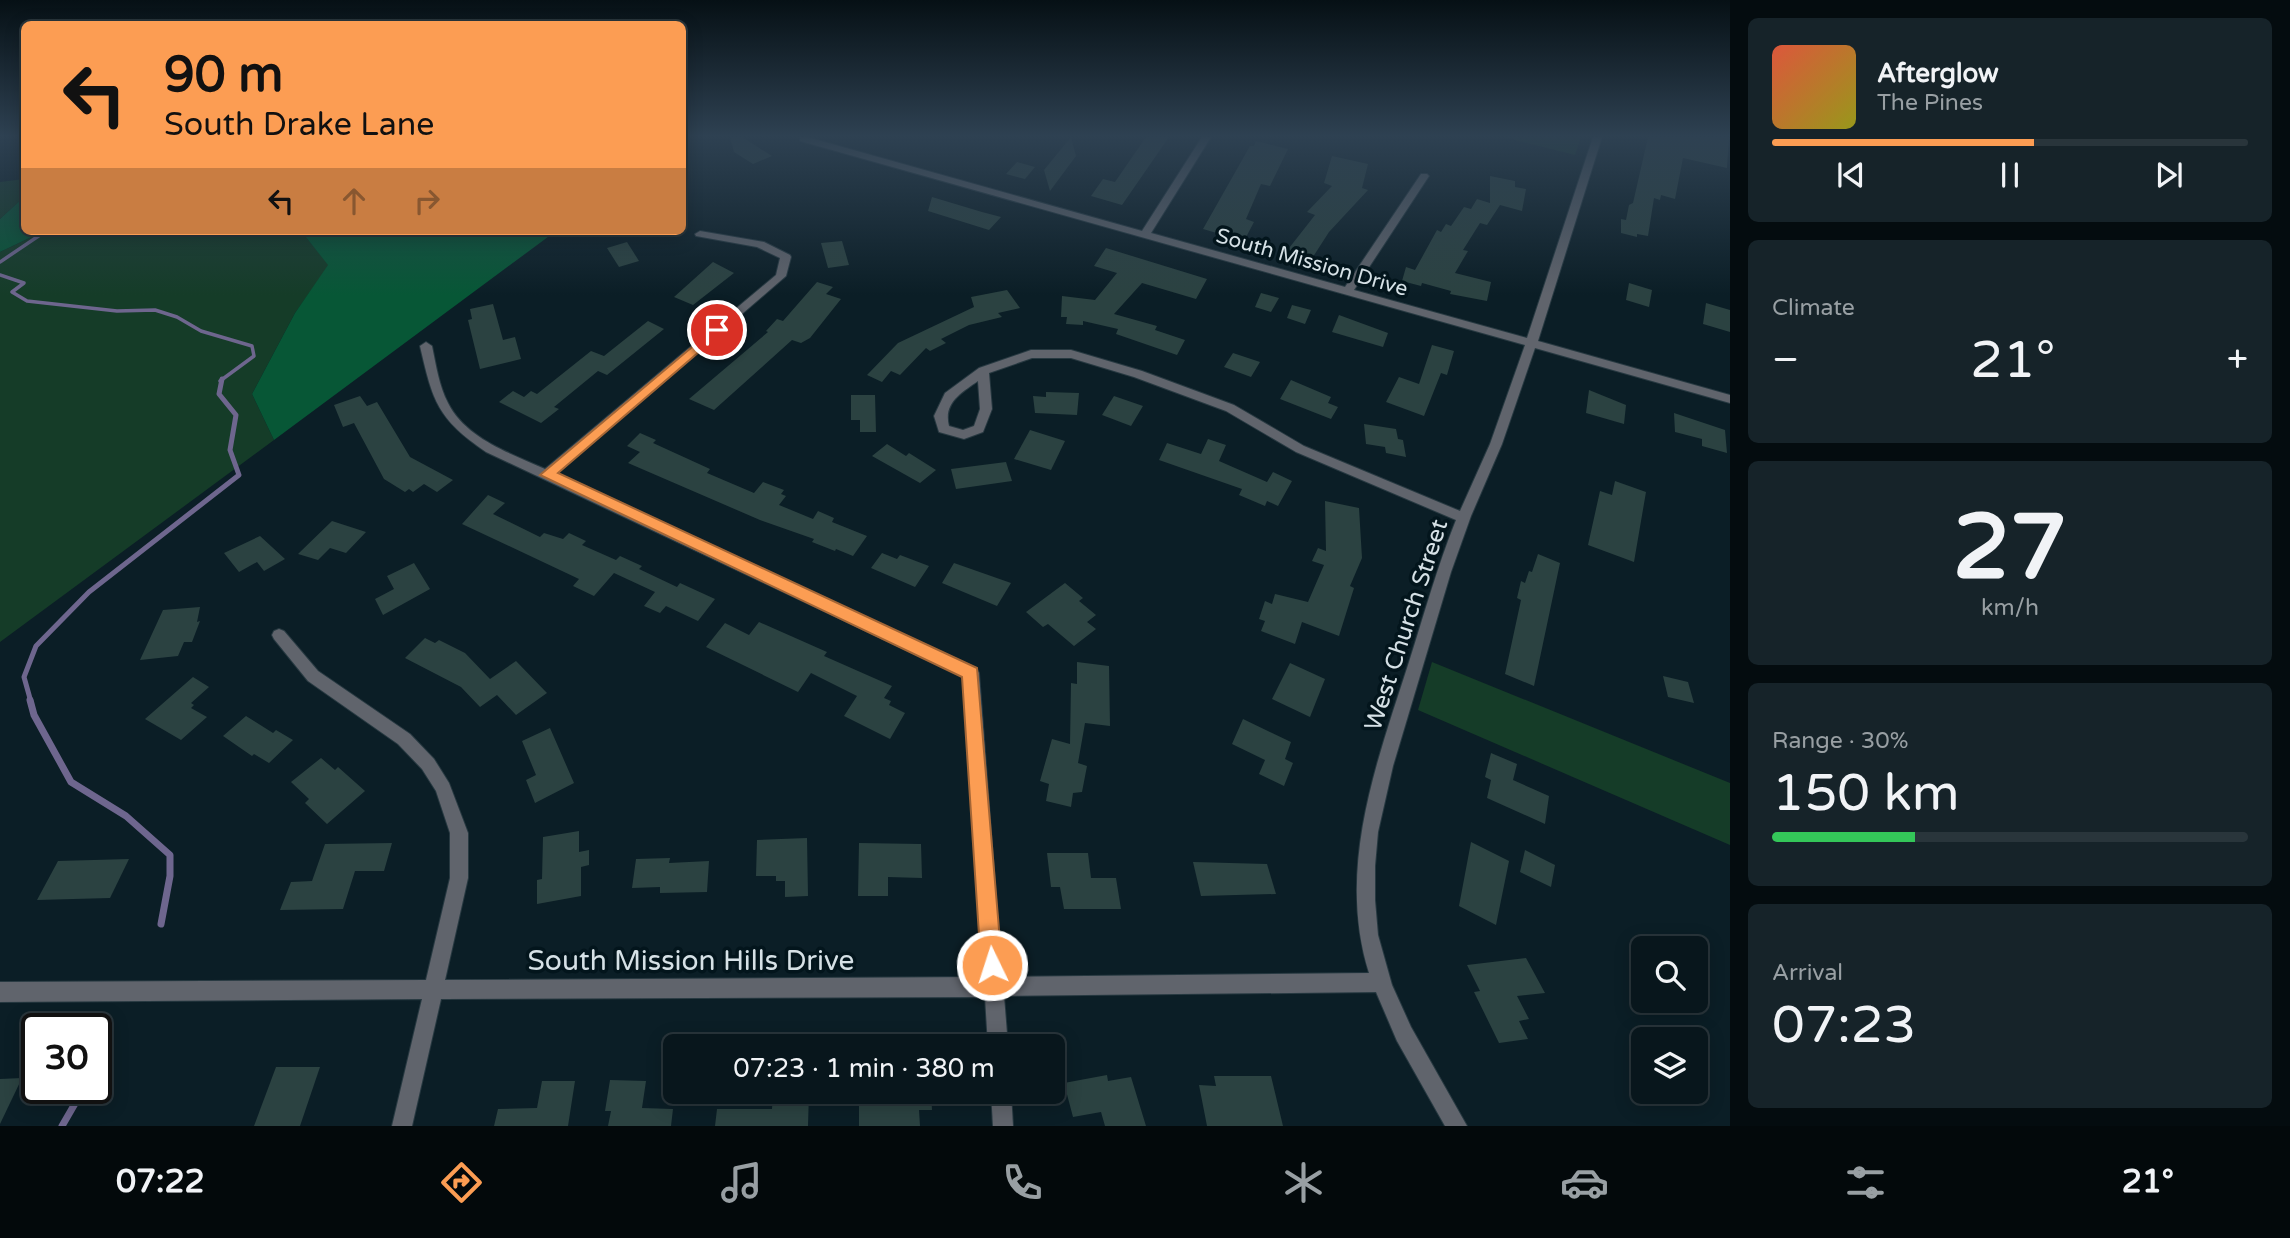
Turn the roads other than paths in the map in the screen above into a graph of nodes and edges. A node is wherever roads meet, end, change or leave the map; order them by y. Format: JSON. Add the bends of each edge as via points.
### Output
{"nodes":[{"id":1,"x":987,"y":190,"type":"edge"},
{"id":2,"x":1173,"y":190,"type":"edge"},
{"id":3,"x":1415,"y":190,"type":"edge"},
{"id":4,"x":1581,"y":190,"type":"edge"},
{"id":5,"x":700,"y":234,"type":"dead end"},
{"id":6,"x":1145,"y":234,"type":"junction"},
{"id":7,"x":1347,"y":292,"type":"junction"},
{"id":8,"x":1530,"y":345,"type":"junction"},
{"id":9,"x":426,"y":346,"type":"dead end"},
{"id":10,"x":983,"y":371,"type":"junction"},
{"id":11,"x":1730,"y":398,"type":"edge"},
{"id":12,"x":547,"y":475,"type":"junction"},
{"id":13,"x":1463,"y":518,"type":"junction"},
{"id":14,"x":279,"y":635,"type":"dead end"},
{"id":15,"x":1382,"y":982,"type":"junction"},
{"id":16,"x":435,"y":988,"type":"junction"},
{"id":17,"x":993,"y":988,"type":"junction"},
{"id":18,"x":0,"y":992,"type":"edge"},
{"id":19,"x":997,"y":1034,"type":"edge"},
{"id":20,"x":1002,"y":1104,"type":"edge"},
{"id":21,"x":402,"y":1126,"type":"edge"},
{"id":22,"x":1003,"y":1126,"type":"edge"},
{"id":23,"x":1457,"y":1126,"type":"edge"}],
"edges":[{"from":1,"to":6,"type":"street","name":"South Mission Drive"},
{"from":2,"to":6,"type":"street"},
{"from":3,"to":7,"type":"street"},
{"from":4,"to":8,"type":"street","name":"West Church Street"},
{"from":5,"to":12,"type":"street","via":[[760,244],[786,257],[780,276]]},
{"from":6,"to":7,"type":"street","name":"South Mission Drive"},
{"from":7,"to":8,"type":"street","name":"South Mission Drive"},
{"from":8,"to":11,"type":"street","name":"South Mission Drive"},
{"from":8,"to":13,"type":"street","name":"West Church Street","via":[[1499,437]]},
{"from":9,"to":12,"type":"street","via":[[442,409],[459,428],[490,449]]},
{"from":10,"to":10,"type":"street","via":[[949,397],[940,416],[943,429],[964,435],[979,429],[986,409]]},
{"from":10,"to":13,"type":"street","via":[[1031,354],[1071,354],[1138,374],[1230,408],[1300,449]]},
{"from":12,"to":17,"type":"street","via":[[971,673]]},
{"from":13,"to":15,"type":"street","name":"West Church Street","via":[[1376,793],[1367,835],[1369,936]]},
{"from":14,"to":16,"type":"street","via":[[313,676],[404,739],[443,788],[459,833],[459,878]]},
{"from":15,"to":17,"type":"street","name":"South Mission Hills Drive"},
{"from":15,"to":23,"type":"street","name":"West Church Street"},
{"from":16,"to":17,"type":"street","name":"South Mission Hills Drive"},
{"from":16,"to":18,"type":"street","name":"South Mission Hills Drive"},
{"from":16,"to":21,"type":"street"},
{"from":17,"to":19,"type":"street"},
{"from":20,"to":22,"type":"street"}]}
